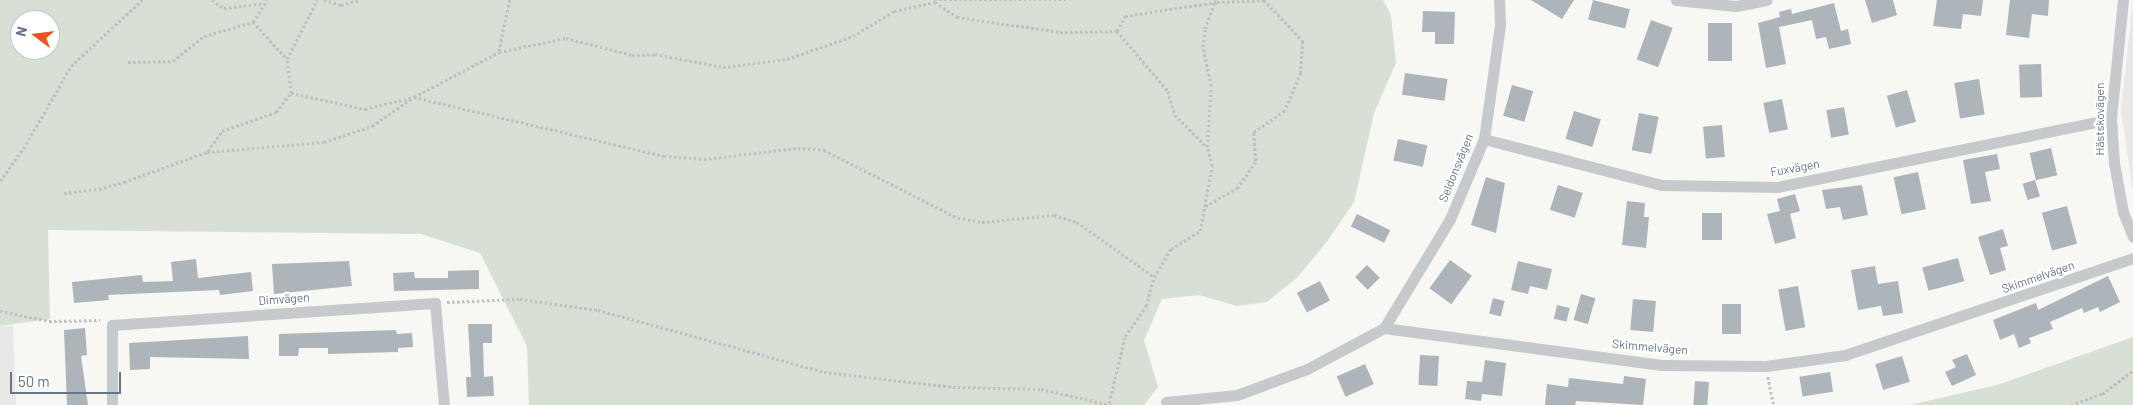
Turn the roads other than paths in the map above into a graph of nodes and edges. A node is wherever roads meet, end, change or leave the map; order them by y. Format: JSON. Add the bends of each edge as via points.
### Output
{"nodes":[{"id":1,"x":1499,"y":0,"type":"edge"},
{"id":2,"x":1676,"y":0,"type":"edge"},
{"id":3,"x":1766,"y":0,"type":"edge"},
{"id":4,"x":2123,"y":0,"type":"edge"},
{"id":5,"x":2111,"y":119,"type":"junction"},
{"id":6,"x":1484,"y":139,"type":"junction"},
{"id":7,"x":2133,"y":237,"type":"edge"},
{"id":8,"x":2133,"y":258,"type":"edge"},
{"id":9,"x":1384,"y":328,"type":"junction"},
{"id":10,"x":1166,"y":402,"type":"dead end"},
{"id":11,"x":112,"y":405,"type":"edge"},
{"id":12,"x":444,"y":405,"type":"edge"}],
"edges":[{"from":1,"to":6,"type":"street","name":"Seldonsvägen","via":[[1500,25]]},
{"from":2,"to":3,"type":"street","via":[[1736,6]]},
{"from":4,"to":5,"type":"street","name":"Hästskovägen"},
{"from":5,"to":6,"type":"street","name":"Fuxvägen","via":[[1777,187],[1662,185]]},
{"from":5,"to":7,"type":"street","name":"Hästskovägen","via":[[2114,163],[2123,212]]},
{"from":6,"to":9,"type":"street","name":"Seldonsvägen","via":[[1450,218]]},
{"from":8,"to":9,"type":"street","name":"Skimmelvägen","via":[[1845,355],[1766,366],[1662,365]]},
{"from":9,"to":10,"type":"street","via":[[1307,369],[1237,394]]},
{"from":11,"to":12,"type":"street","name":"Dimvägen","via":[[112,325],[435,302]]}]}
